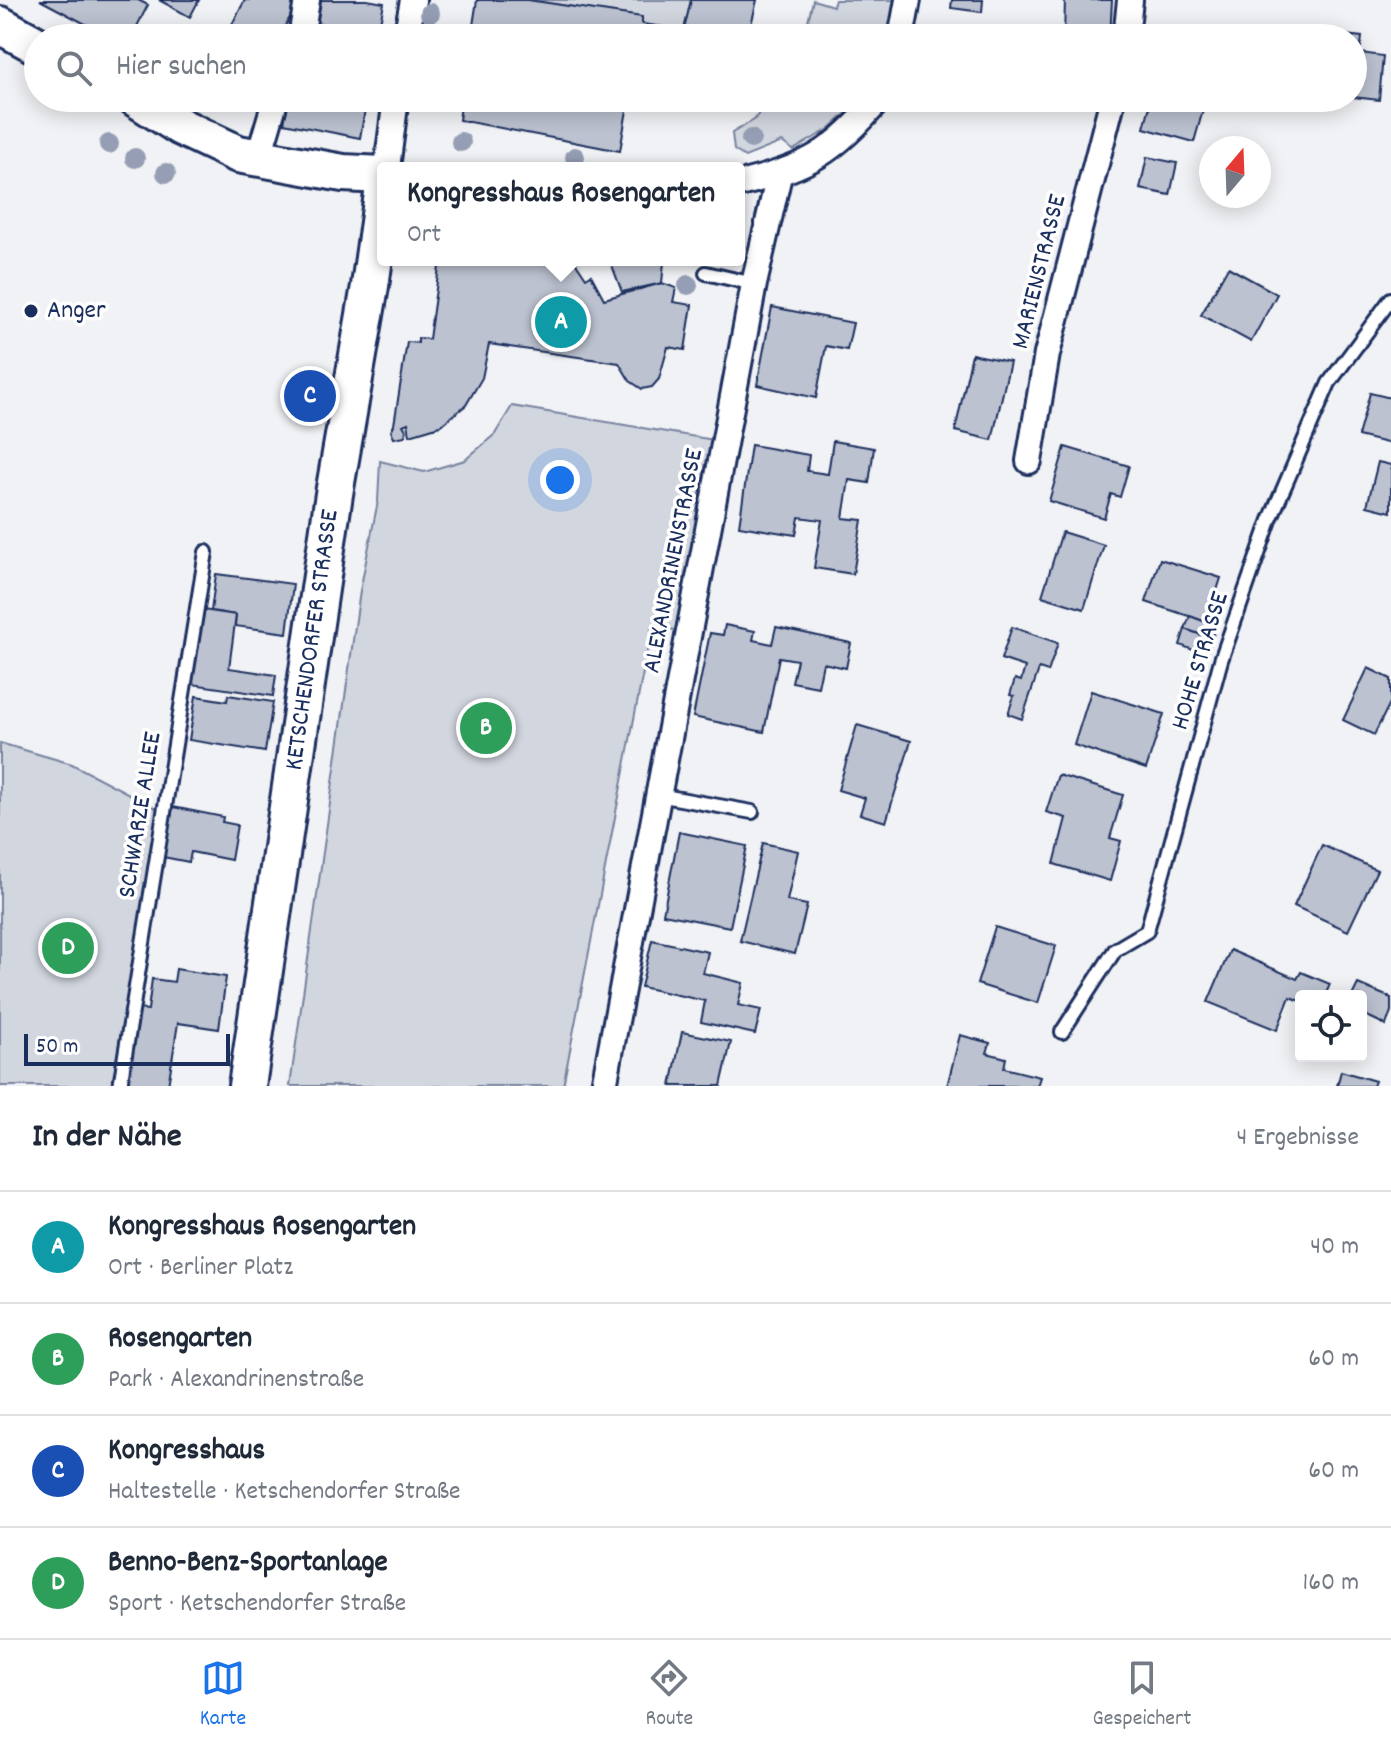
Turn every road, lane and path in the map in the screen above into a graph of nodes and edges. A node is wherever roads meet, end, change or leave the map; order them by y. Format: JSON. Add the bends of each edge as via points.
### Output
{"nodes":[{"id":1,"x":307,"y":0,"type":"edge"},
{"id":2,"x":413,"y":0,"type":"edge"},
{"id":3,"x":908,"y":0,"type":"edge"},
{"id":4,"x":1130,"y":0,"type":"edge"},
{"id":5,"x":303,"y":24,"type":"edge"},
{"id":6,"x":409,"y":24,"type":"edge"},
{"id":7,"x":904,"y":24,"type":"edge"},
{"id":8,"x":1127,"y":24,"type":"edge"},
{"id":9,"x":0,"y":25,"type":"edge"},
{"id":10,"x":24,"y":38,"type":"edge"},
{"id":11,"x":158,"y":112,"type":"edge"},
{"id":12,"x":272,"y":112,"type":"edge"},
{"id":13,"x":394,"y":112,"type":"edge"},
{"id":14,"x":868,"y":112,"type":"edge"},
{"id":15,"x":1109,"y":112,"type":"edge"},
{"id":16,"x":258,"y":159,"type":"junction"},
{"id":17,"x":388,"y":162,"type":"edge"},
{"id":18,"x":377,"y":175,"type":"edge"},
{"id":19,"x":779,"y":175,"type":"junction"},
{"id":20,"x":745,"y":183,"type":"edge"},
{"id":21,"x":377,"y":236,"type":"edge"},
{"id":22,"x":706,"y":273,"type":"dead end"},
{"id":23,"x":754,"y":284,"type":"junction"},
{"id":24,"x":1391,"y":299,"type":"edge"},
{"id":25,"x":1029,"y":461,"type":"dead end"},
{"id":26,"x":206,"y":552,"type":"dead end"},
{"id":27,"x":658,"y":795,"type":"junction"},
{"id":28,"x":752,"y":812,"type":"dead end"},
{"id":29,"x":1062,"y":1032,"type":"dead end"},
{"id":30,"x":120,"y":1086,"type":"edge"},
{"id":31,"x":247,"y":1086,"type":"edge"},
{"id":32,"x":604,"y":1086,"type":"edge"}],
"edges":[{"from":1,"to":5,"type":"street"},
{"from":2,"to":6,"type":"street"},
{"from":3,"to":7,"type":"street"},
{"from":4,"to":8,"type":"street"},
{"from":9,"to":10,"type":"street"},
{"from":11,"to":16,"type":"street"},
{"from":12,"to":16,"type":"street"},
{"from":13,"to":17,"type":"street"},
{"from":14,"to":19,"type":"street","via":[[845,138]]},
{"from":15,"to":25,"type":"street","name":"MARIENSTRASSE","via":[[1047,354]]},
{"from":16,"to":18,"type":"street"},
{"from":19,"to":20,"type":"street"},
{"from":19,"to":23,"type":"street","name":"ALEXANDRINENSTRASSE"},
{"from":21,"to":31,"type":"street","name":"KETSCHENDORFER STRASSE"},
{"from":22,"to":23,"type":"lane"},
{"from":23,"to":27,"type":"street","name":"ALEXANDRINENSTRASSE"},
{"from":24,"to":29,"type":"lane","name":"HOHE STRASSE","via":[[1329,383],[1270,520],[1221,660],[1147,931],[1115,950]]},
{"from":26,"to":30,"type":"lane","name":"SCHWARZE ALLEE"},
{"from":27,"to":28,"type":"lane"},
{"from":27,"to":32,"type":"street","name":"ALEXANDRINENSTRASSE"}]}
